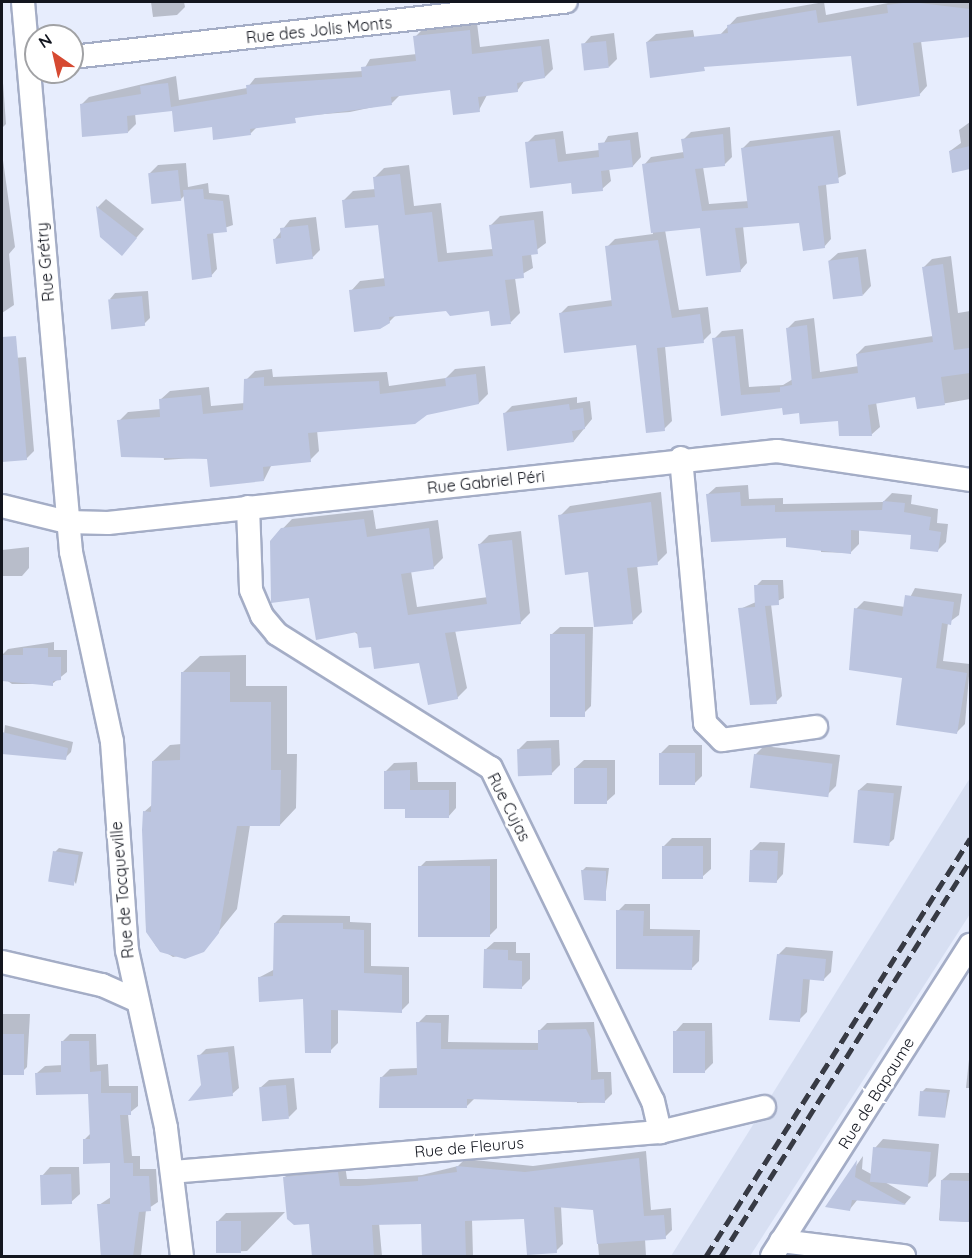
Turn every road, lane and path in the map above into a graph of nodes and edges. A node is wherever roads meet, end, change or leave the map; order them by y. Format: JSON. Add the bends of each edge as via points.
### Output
{"nodes":[{"id":1,"x":23,"y":2,"type":"edge"},
{"id":2,"x":566,"y":2,"type":"edge"},
{"id":3,"x":402,"y":11,"type":"edge"},
{"id":4,"x":27,"y":24,"type":"edge"},
{"id":5,"x":84,"y":55,"type":"edge"},
{"id":6,"x":35,"y":84,"type":"edge"},
{"id":7,"x":681,"y":458,"type":"junction"},
{"id":8,"x":970,"y":480,"type":"edge"},
{"id":9,"x":2,"y":506,"type":"edge"},
{"id":10,"x":248,"y":507,"type":"junction"},
{"id":11,"x":67,"y":522,"type":"junction"},
{"id":12,"x":816,"y":727,"type":"dead end"},
{"id":13,"x":970,"y":945,"type":"edge"},
{"id":14,"x":2,"y":962,"type":"edge"},
{"id":15,"x":135,"y":1000,"type":"junction"},
{"id":16,"x":764,"y":1107,"type":"dead end"},
{"id":17,"x":660,"y":1132,"type":"junction"},
{"id":18,"x":172,"y":1172,"type":"junction"},
{"id":19,"x":776,"y":1249,"type":"edge"},
{"id":20,"x":182,"y":1257,"type":"edge"},
{"id":21,"x":904,"y":1257,"type":"edge"}],
"edges":[{"from":1,"to":4,"type":"street","name":"Rue Grétry"},
{"from":2,"to":3,"type":"street","name":"Rue des Jolis Monts"},
{"from":3,"to":5,"type":"street","name":"Rue des Jolis Monts"},
{"from":6,"to":11,"type":"street","name":"Rue Grétry"},
{"from":7,"to":8,"type":"street","name":"Rue Gabriel Péri","via":[[777,451]]},
{"from":7,"to":10,"type":"street","name":"Rue Gabriel Péri"},
{"from":7,"to":12,"type":"street","via":[[705,723],[722,740]]},
{"from":9,"to":11,"type":"street","name":"Rue Gabriel Péri"},
{"from":10,"to":11,"type":"street","name":"Rue Gabriel Péri","via":[[108,523]]},
{"from":10,"to":17,"type":"street","name":"Rue Cujas","via":[[251,590],[262,616],[278,634],[491,768],[653,1101]]},
{"from":11,"to":15,"type":"street","name":"Rue de Tocqueville","via":[[112,742]]},
{"from":13,"to":19,"type":"street","name":"Rue de Bapaume"},
{"from":14,"to":15,"type":"street","via":[[102,985]]},
{"from":15,"to":18,"type":"street","name":"Rue de Tocqueville","via":[[147,1033]]},
{"from":16,"to":17,"type":"street","name":"Rue de Fleurus"},
{"from":17,"to":18,"type":"street","name":"Rue de Fleurus"},
{"from":18,"to":20,"type":"street","name":"Rue de Tocqueville"},
{"from":19,"to":21,"type":"street"}]}
